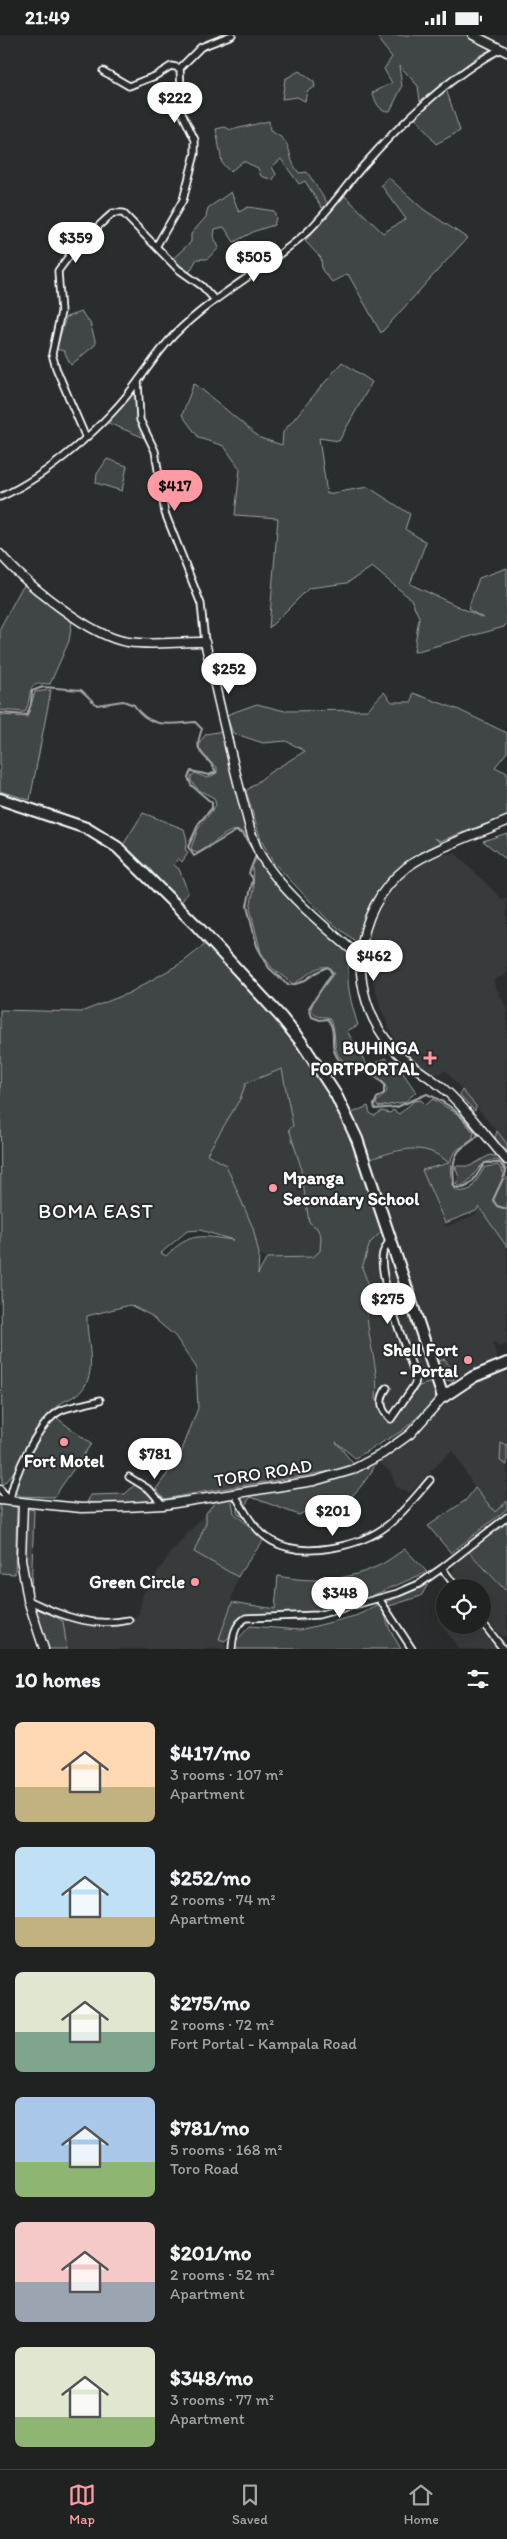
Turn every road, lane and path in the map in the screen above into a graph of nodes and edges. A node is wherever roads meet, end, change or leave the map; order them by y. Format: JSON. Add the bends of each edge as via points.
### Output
{"nodes":[{"id":1,"x":232,"y":35,"type":"edge"},
{"id":2,"x":473,"y":35,"type":"edge"},
{"id":3,"x":505,"y":49,"type":"edge"},
{"id":4,"x":180,"y":68,"type":"junction"},
{"id":5,"x":102,"y":71,"type":"dead end"},
{"id":6,"x":157,"y":245,"type":"junction"},
{"id":7,"x":215,"y":300,"type":"junction"},
{"id":8,"x":138,"y":381,"type":"junction"},
{"id":9,"x":86,"y":438,"type":"junction"},
{"id":10,"x":0,"y":497,"type":"edge"},
{"id":11,"x":0,"y":554,"type":"edge"},
{"id":12,"x":205,"y":642,"type":"junction"},
{"id":13,"x":0,"y":799,"type":"edge"},
{"id":14,"x":507,"y":821,"type":"edge"},
{"id":15,"x":359,"y":956,"type":"junction"},
{"id":16,"x":507,"y":1160,"type":"edge"},
{"id":17,"x":390,"y":1239,"type":"junction"},
{"id":18,"x":507,"y":1363,"type":"edge"},
{"id":19,"x":387,"y":1388,"type":"dead end"},
{"id":20,"x":443,"y":1397,"type":"junction"},
{"id":21,"x":100,"y":1401,"type":"dead end"},
{"id":22,"x":129,"y":1477,"type":"dead end"},
{"id":23,"x":430,"y":1480,"type":"dead end"},
{"id":24,"x":0,"y":1489,"type":"edge"},
{"id":25,"x":234,"y":1493,"type":"junction"},
{"id":26,"x":0,"y":1500,"type":"edge"},
{"id":27,"x":10,"y":1501,"type":"junction"},
{"id":28,"x":23,"y":1504,"type":"junction"},
{"id":29,"x":163,"y":1505,"type":"junction"},
{"id":30,"x":507,"y":1517,"type":"edge"},
{"id":31,"x":442,"y":1568,"type":"junction"},
{"id":32,"x":450,"y":1579,"type":"edge"},
{"id":33,"x":28,"y":1599,"type":"junction"},
{"id":34,"x":380,"y":1600,"type":"junction"},
{"id":35,"x":129,"y":1620,"type":"dead end"},
{"id":36,"x":491,"y":1633,"type":"edge"},
{"id":37,"x":507,"y":1640,"type":"edge"},
{"id":38,"x":502,"y":1647,"type":"edge"},
{"id":39,"x":44,"y":1649,"type":"edge"},
{"id":40,"x":232,"y":1649,"type":"edge"},
{"id":41,"x":412,"y":1649,"type":"edge"}],
"edges":[{"from":1,"to":4,"type":"street","via":[[200,47]]},
{"from":2,"to":3,"type":"main road"},
{"from":3,"to":7,"type":"street","via":[[478,62],[394,133],[321,219]]},
{"from":4,"to":5,"type":"street","via":[[171,66],[131,86]]},
{"from":4,"to":6,"type":"street","via":[[182,113],[196,146],[183,200]]},
{"from":6,"to":7,"type":"street","via":[[178,269]]},
{"from":6,"to":9,"type":"street","via":[[128,215],[118,212],[104,220],[75,248],[58,271],[61,312],[52,354]]},
{"from":7,"to":8,"type":"street","via":[[176,333]]},
{"from":8,"to":9,"type":"street"},
{"from":8,"to":12,"type":"street","via":[[140,420],[155,451],[165,513],[201,605]]},
{"from":9,"to":10,"type":"street","via":[[26,483]]},
{"from":11,"to":12,"type":"main road","via":[[39,591],[90,627],[114,639],[136,643]]},
{"from":12,"to":15,"type":"main road","via":[[238,781],[260,855],[325,927]]},
{"from":13,"to":17,"type":"highway","via":[[86,829],[116,847],[197,926],[281,1017],[336,1095],[357,1139]]},
{"from":14,"to":15,"type":"main road","via":[[407,867],[384,893],[370,917],[361,938]]},
{"from":15,"to":16,"type":"main road","via":[[371,1014],[385,1038],[408,1063],[445,1090]]},
{"from":17,"to":19,"type":"street","via":[[383,1254],[383,1268],[392,1307],[416,1377],[415,1384],[391,1419],[381,1403]]},
{"from":17,"to":20,"type":"highway"},
{"from":18,"to":20,"type":"highway","via":[[473,1377]]},
{"from":20,"to":25,"type":"main road","name":"TORO ROAD","via":[[410,1434],[352,1470],[314,1481]]},
{"from":21,"to":27,"type":"street","via":[[61,1410],[47,1423],[11,1486]]},
{"from":22,"to":29,"type":"street","via":[[150,1490]]},
{"from":23,"to":25,"type":"street","via":[[386,1526],[347,1544],[311,1550],[271,1540],[248,1518]]},
{"from":24,"to":27,"type":"street"},
{"from":25,"to":29,"type":"main road","name":"TORO ROAD"},
{"from":26,"to":27,"type":"main road","name":"TORO ROAD"},
{"from":27,"to":28,"type":"main road","name":"TORO ROAD"},
{"from":28,"to":29,"type":"main road","name":"TORO ROAD","via":[[81,1508]]},
{"from":28,"to":33,"type":"main road","via":[[21,1559]]},
{"from":30,"to":31,"type":"street"},
{"from":31,"to":32,"type":"street"},
{"from":31,"to":34,"type":"street","via":[[418,1584]]},
{"from":33,"to":35,"type":"street","via":[[60,1616],[77,1620]]},
{"from":33,"to":39,"type":"main road"},
{"from":34,"to":40,"type":"street","via":[[302,1617],[246,1618],[234,1633]]},
{"from":34,"to":41,"type":"street"},
{"from":36,"to":38,"type":"street"},
{"from":37,"to":38,"type":"street"}]}
